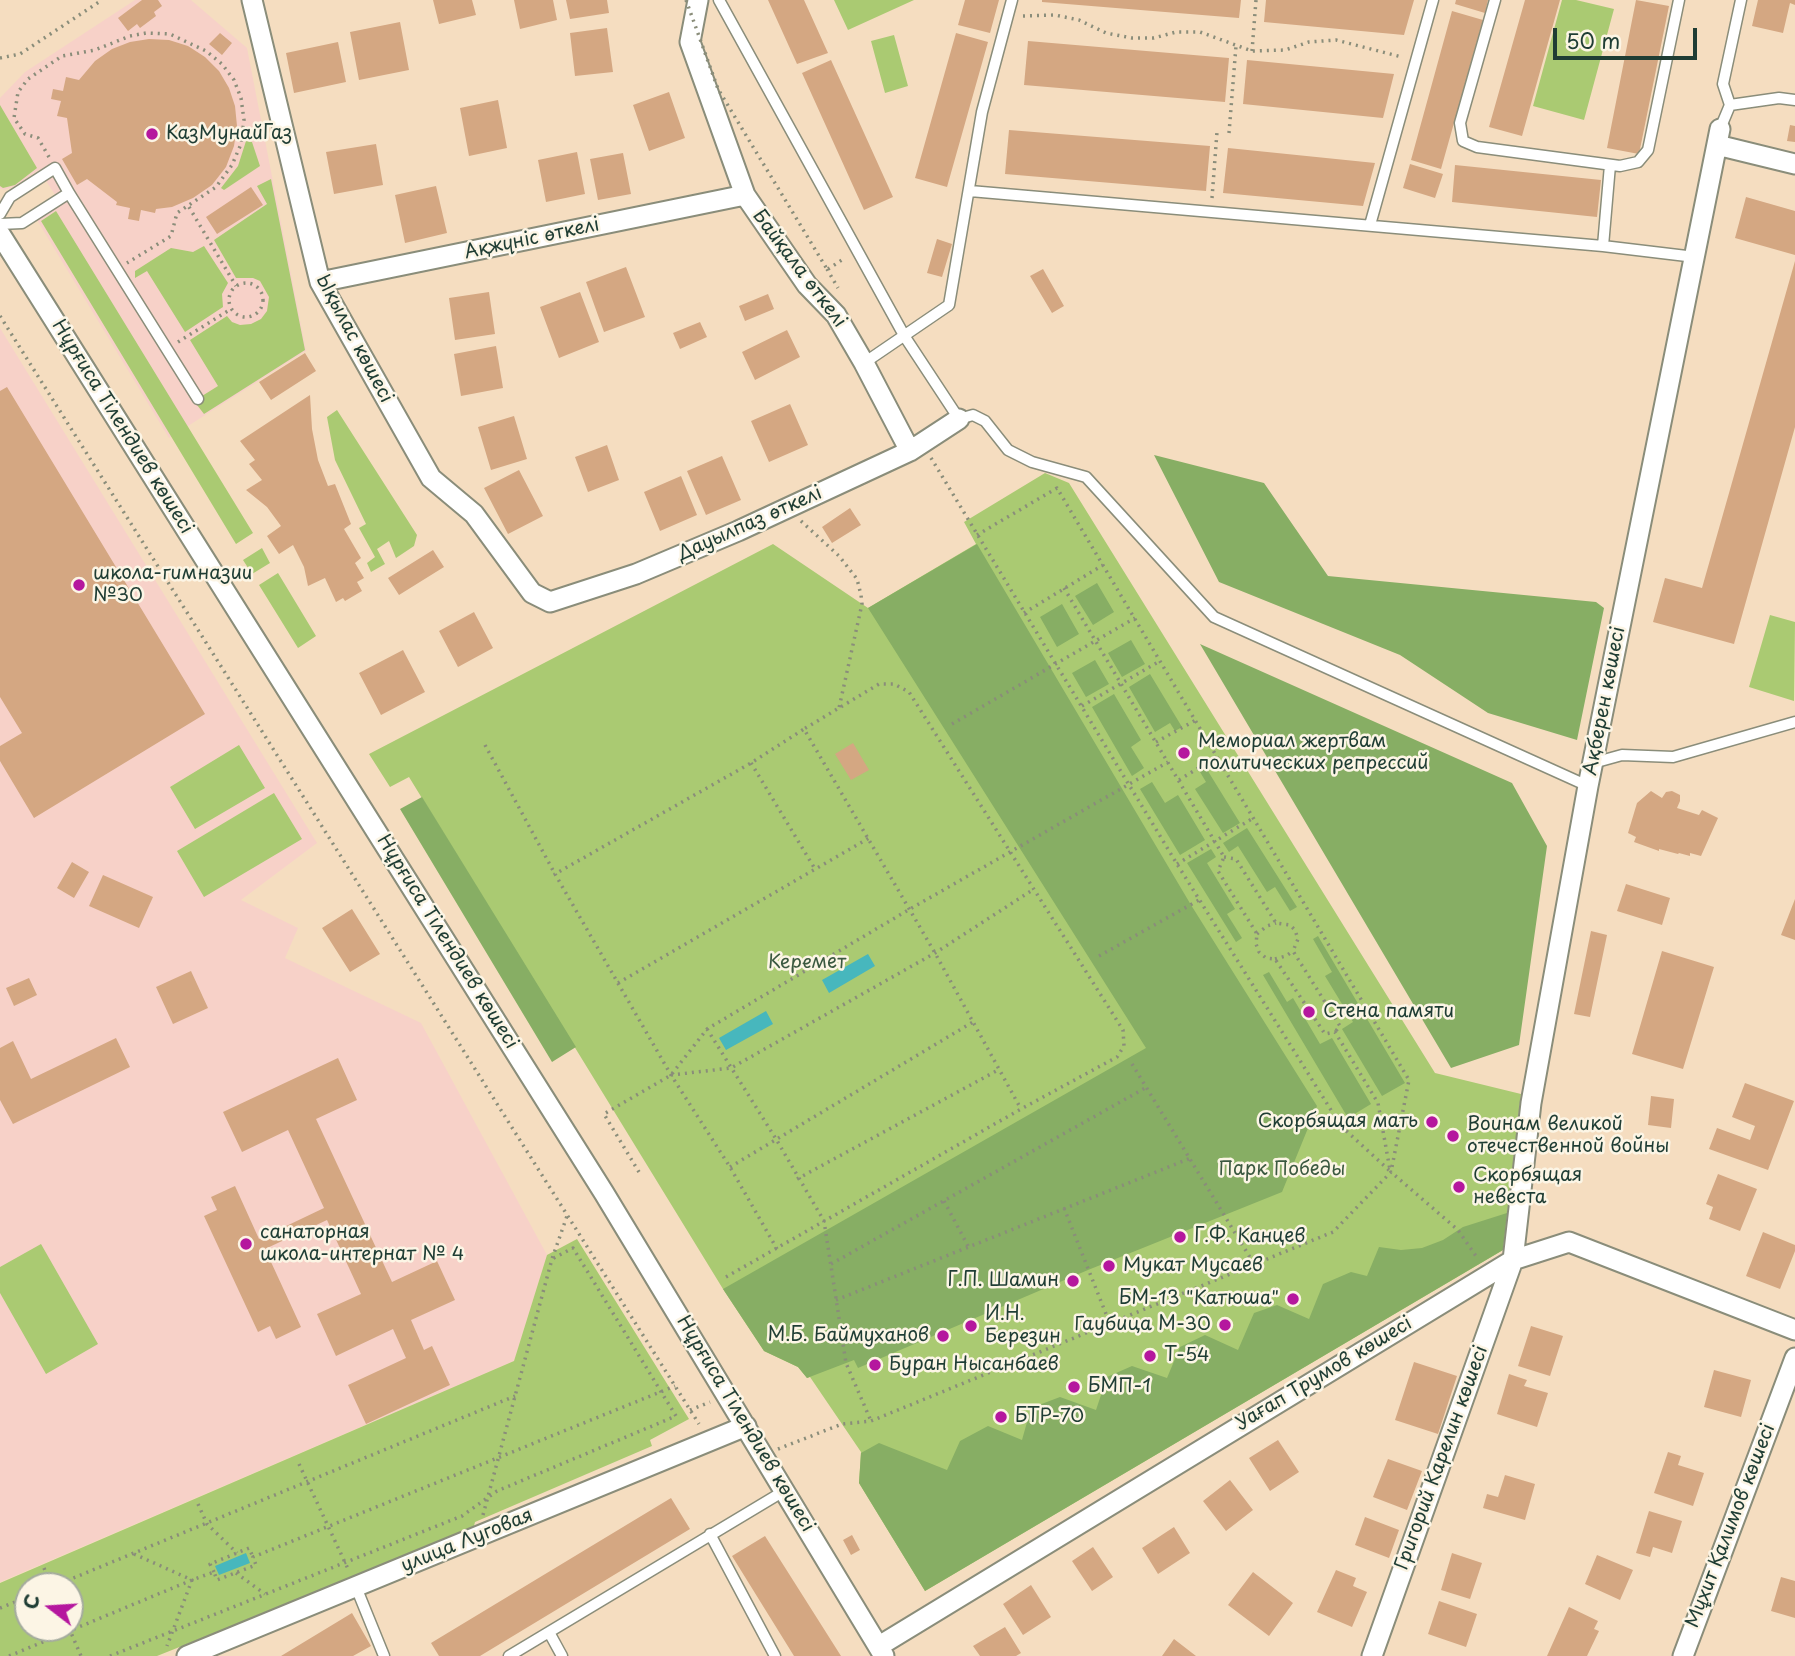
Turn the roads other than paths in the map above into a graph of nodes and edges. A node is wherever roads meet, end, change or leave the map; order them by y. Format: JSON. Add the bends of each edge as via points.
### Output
{"nodes":[{"id":1,"x":252,"y":0,"type":"edge"},
{"id":2,"x":698,"y":0,"type":"edge"},
{"id":3,"x":719,"y":0,"type":"edge"},
{"id":4,"x":1012,"y":0,"type":"edge"},
{"id":5,"x":1433,"y":0,"type":"edge"},
{"id":6,"x":1495,"y":0,"type":"edge"},
{"id":7,"x":1678,"y":0,"type":"edge"},
{"id":8,"x":1741,"y":0,"type":"edge"},
{"id":9,"x":1795,"y":100,"type":"edge"},
{"id":10,"x":1730,"y":105,"type":"junction"},
{"id":11,"x":1719,"y":137,"type":"junction"},
{"id":12,"x":1795,"y":164,"type":"edge"},
{"id":13,"x":1610,"y":165,"type":"junction"},
{"id":14,"x":970,"y":191,"type":"junction"},
{"id":15,"x":69,"y":193,"type":"junction"},
{"id":16,"x":745,"y":195,"type":"junction"},
{"id":17,"x":0,"y":214,"type":"edge"},
{"id":18,"x":0,"y":224,"type":"edge"},
{"id":19,"x":1370,"y":225,"type":"junction"},
{"id":20,"x":0,"y":234,"type":"edge"},
{"id":21,"x":1603,"y":246,"type":"junction"},
{"id":22,"x":1695,"y":257,"type":"junction"},
{"id":23,"x":320,"y":282,"type":"junction"},
{"id":24,"x":905,"y":337,"type":"junction"},
{"id":25,"x":864,"y":363,"type":"junction"},
{"id":26,"x":198,"y":399,"type":"dead end"},
{"id":27,"x":959,"y":419,"type":"junction"},
{"id":28,"x":916,"y":447,"type":"junction"},
{"id":29,"x":532,"y":593,"type":"joint"},
{"id":30,"x":1795,"y":722,"type":"edge"},
{"id":31,"x":1592,"y":763,"type":"junction"},
{"id":32,"x":1588,"y":786,"type":"junction"},
{"id":33,"x":1513,"y":1260,"type":"junction"},
{"id":34,"x":1795,"y":1330,"type":"edge"},
{"id":35,"x":1795,"y":1357,"type":"edge"},
{"id":36,"x":747,"y":1426,"type":"junction"},
{"id":37,"x":783,"y":1491,"type":"junction"},
{"id":38,"x":710,"y":1534,"type":"junction"},
{"id":39,"x":353,"y":1580,"type":"junction"},
{"id":40,"x":550,"y":1634,"type":"junction"},
{"id":41,"x":882,"y":1651,"type":"edge"},
{"id":42,"x":187,"y":1656,"type":"edge"},
{"id":43,"x":384,"y":1656,"type":"edge"},
{"id":44,"x":509,"y":1656,"type":"edge"},
{"id":45,"x":562,"y":1656,"type":"edge"},
{"id":46,"x":775,"y":1656,"type":"edge"},
{"id":47,"x":1372,"y":1656,"type":"edge"},
{"id":48,"x":1683,"y":1656,"type":"edge"}],
"edges":[{"from":1,"to":23,"type":"street","name":"Ықылас көшесі"},
{"from":2,"to":16,"type":"street","name":"Байқала өткелі","via":[[690,42]]},
{"from":3,"to":24,"type":"lane"},
{"from":4,"to":14,"type":"lane","via":[[982,112]]},
{"from":5,"to":19,"type":"lane"},
{"from":6,"to":13,"type":"lane","via":[[1461,123],[1463,141],[1477,147]]},
{"from":7,"to":13,"type":"lane","via":[[1648,150],[1638,162]]},
{"from":8,"to":10,"type":"lane","via":[[1723,84]]},
{"from":9,"to":10,"type":"lane"},
{"from":10,"to":11,"type":"lane"},
{"from":11,"to":12,"type":"street"},
{"from":11,"to":22,"type":"street","name":"Ақберен көшесі"},
{"from":13,"to":21,"type":"lane"},
{"from":14,"to":19,"type":"lane"},
{"from":14,"to":24,"type":"lane","via":[[949,305]]},
{"from":15,"to":17,"type":"lane","via":[[55,168],[10,197]]},
{"from":15,"to":18,"type":"lane","via":[[22,223]]},
{"from":15,"to":26,"type":"lane"},
{"from":16,"to":23,"type":"street","name":"Ақжүніс өткелі"},
{"from":16,"to":25,"type":"street","name":"Байқала өткелі","via":[[807,285],[836,315]]},
{"from":19,"to":21,"type":"lane"},
{"from":20,"to":36,"type":"street","name":"Нұрғиса Тілендиев көшесі"},
{"from":21,"to":22,"type":"lane"},
{"from":22,"to":31,"type":"street","name":"Ақберен көшесі"},
{"from":23,"to":29,"type":"street","name":"Ықылас көшесі","via":[[431,478],[474,514]]},
{"from":24,"to":25,"type":"lane"},
{"from":24,"to":27,"type":"lane"},
{"from":25,"to":28,"type":"street","name":"Байқала өткелі"},
{"from":27,"to":28,"type":"street","name":"Дауылпаз өткелі"},
{"from":27,"to":32,"type":"lane","via":[[973,415],[985,421],[1008,450],[1086,477],[1214,617]]},
{"from":28,"to":29,"type":"street","name":"Дауылпаз өткелі","via":[[636,574],[550,602]]},
{"from":30,"to":31,"type":"lane","via":[[1673,757],[1622,755]]},
{"from":31,"to":32,"type":"street","name":"Ақберен көшесі"},
{"from":32,"to":33,"type":"street","name":"Ақберен көшесі","via":[[1531,1103]]},
{"from":33,"to":34,"type":"street","name":"Уағап Трумов көшесі","via":[[1569,1242]]},
{"from":33,"to":41,"type":"street","name":"Уағап Трумов көшесі"},
{"from":33,"to":47,"type":"street","name":"Григорий Карелин көшесі"},
{"from":35,"to":48,"type":"street","name":"Мұхит Қалимов көшесі"},
{"from":36,"to":37,"type":"street","name":"Нұрғиса Тілендиев көшесі"},
{"from":36,"to":39,"type":"street","name":"улица Луговая","via":[[477,1537]]},
{"from":37,"to":38,"type":"lane"},
{"from":37,"to":41,"type":"street","name":"Нұрғиса Тілендиев көшесі"},
{"from":38,"to":40,"type":"lane"},
{"from":38,"to":46,"type":"lane"},
{"from":39,"to":42,"type":"street","name":"улица Луговая"},
{"from":39,"to":43,"type":"lane"},
{"from":40,"to":44,"type":"lane"},
{"from":40,"to":45,"type":"lane"}]}
